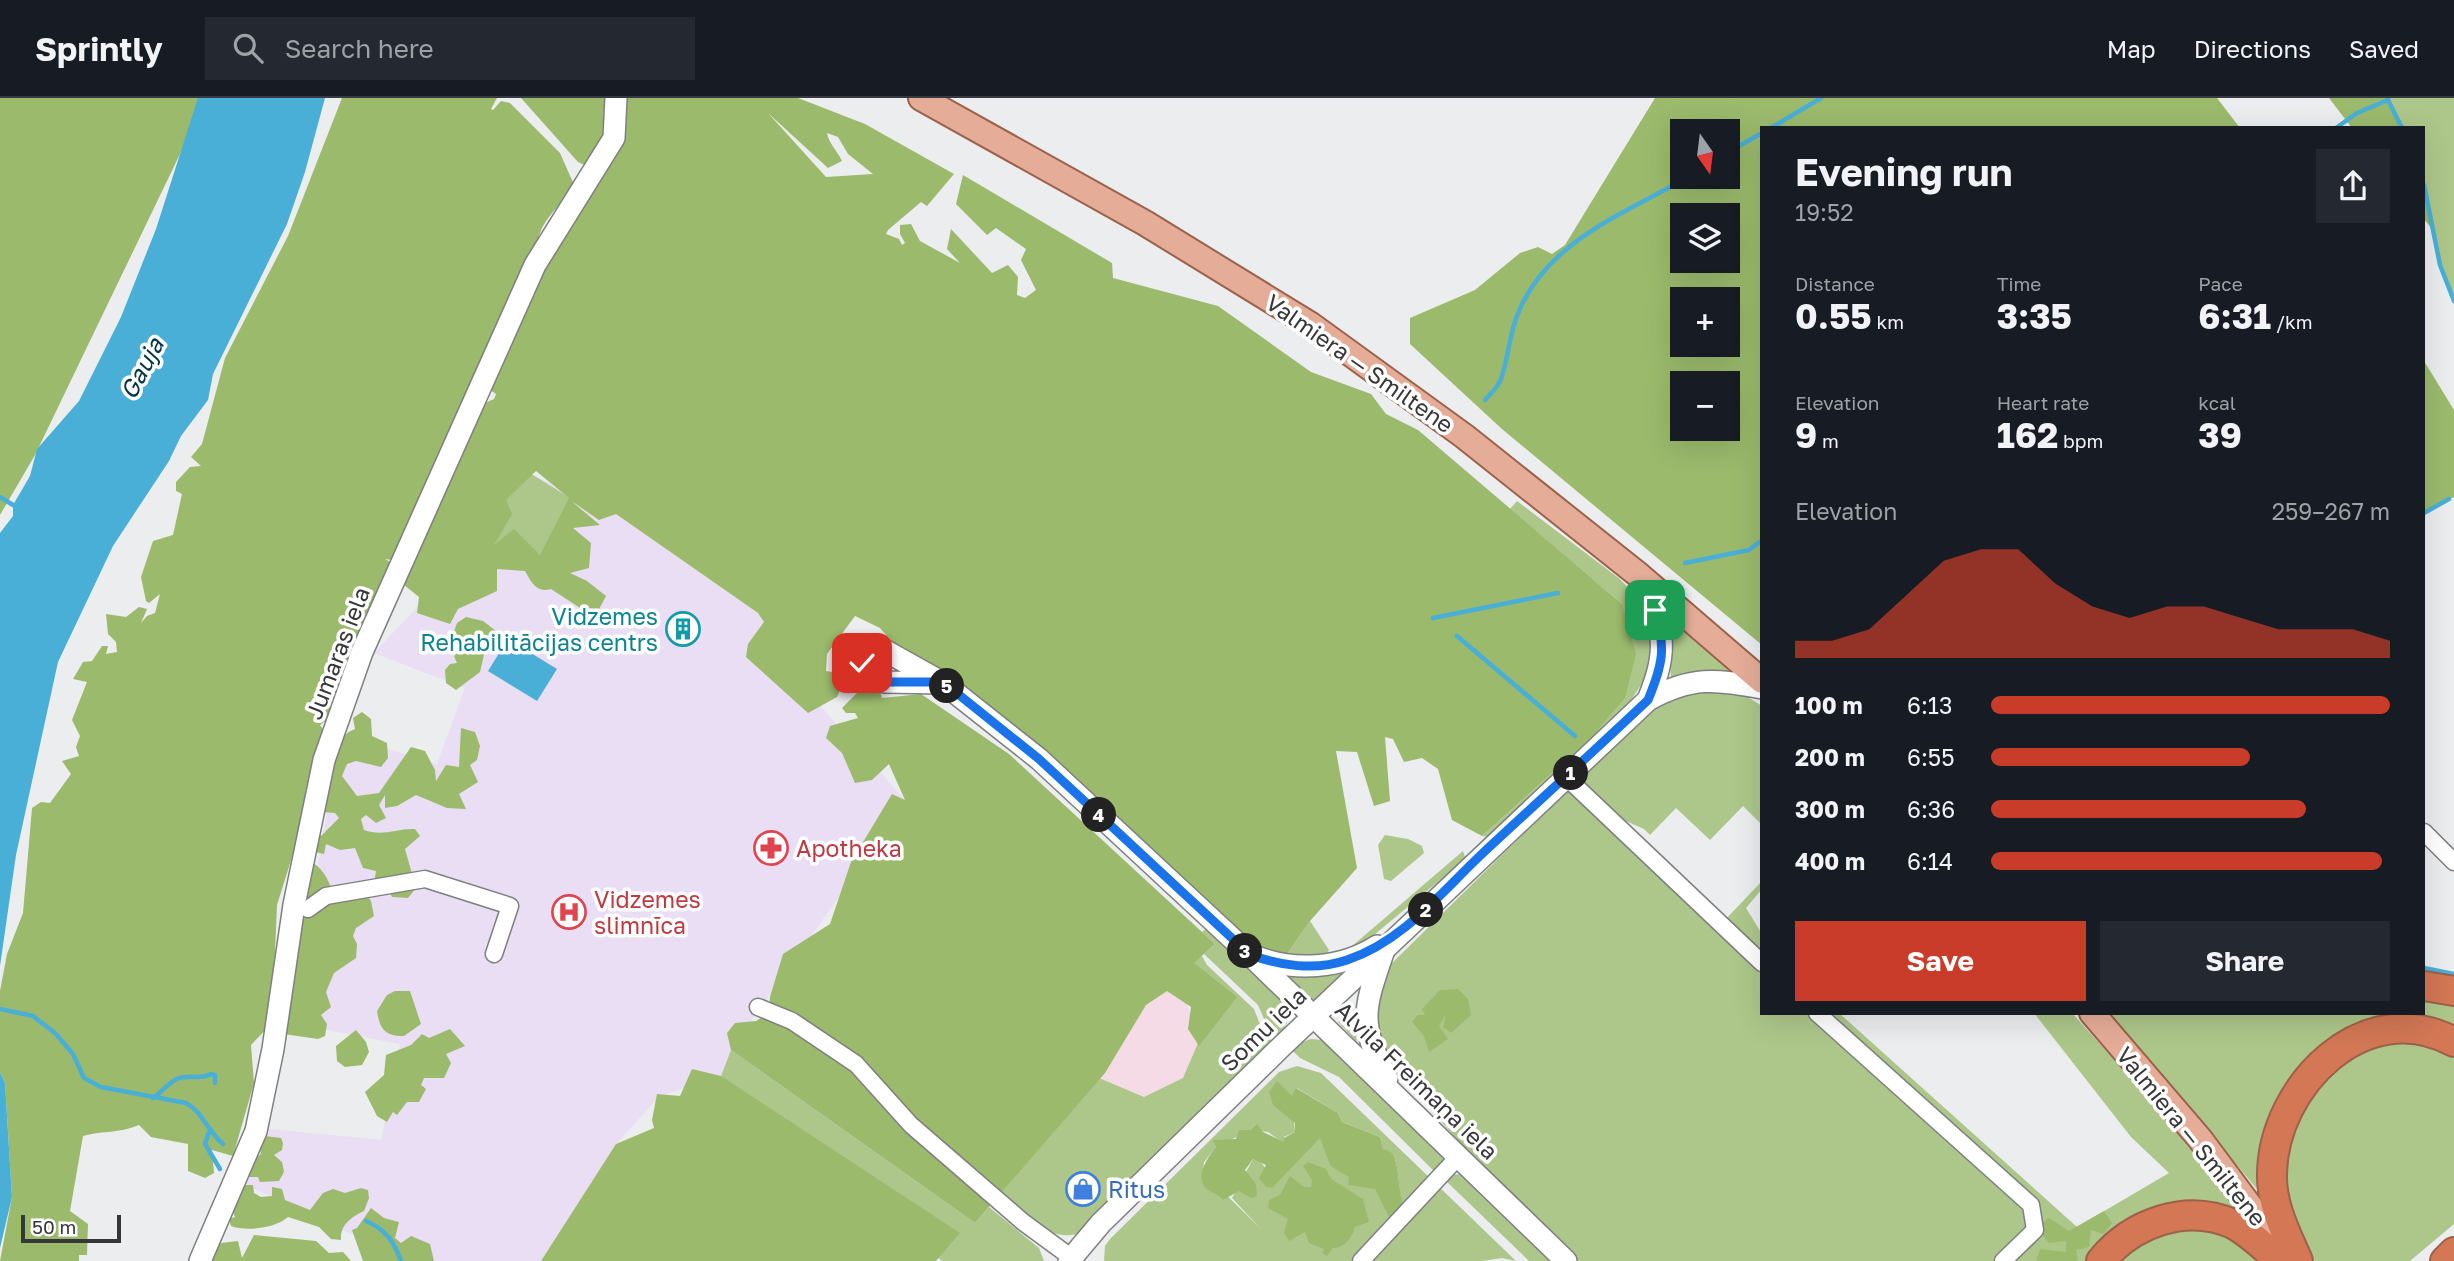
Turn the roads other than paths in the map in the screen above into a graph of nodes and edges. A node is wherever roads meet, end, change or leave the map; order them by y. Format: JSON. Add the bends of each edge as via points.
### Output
{"nodes":[{"id":1,"x":616,"y":98,"type":"edge"},
{"id":2,"x":921,"y":98,"type":"edge"},
{"id":3,"x":1640,"y":576,"type":"junction"},
{"id":4,"x":874,"y":645,"type":"dead end"},
{"id":5,"x":1760,"y":679,"type":"edge"},
{"id":6,"x":1760,"y":688,"type":"edge"},
{"id":7,"x":1648,"y":700,"type":"junction"},
{"id":8,"x":1567,"y":778,"type":"junction"},
{"id":9,"x":2425,"y":833,"type":"edge"},
{"id":10,"x":2454,"y":862,"type":"edge"},
{"id":11,"x":308,"y":909,"type":"dead end"},
{"id":12,"x":1419,"y":917,"type":"junction"},
{"id":13,"x":1385,"y":947,"type":"junction"},
{"id":14,"x":494,"y":954,"type":"dead end"},
{"id":15,"x":1249,"y":954,"type":"junction"},
{"id":16,"x":1760,"y":961,"type":"edge"},
{"id":17,"x":2425,"y":986,"type":"edge"},
{"id":18,"x":2454,"y":991,"type":"edge"},
{"id":19,"x":758,"y":1007,"type":"dead end"},
{"id":20,"x":1819,"y":1015,"type":"edge"},
{"id":21,"x":2094,"y":1015,"type":"edge"},
{"id":22,"x":1314,"y":1017,"type":"junction"},
{"id":23,"x":2454,"y":1042,"type":"edge"},
{"id":24,"x":1396,"y":1096,"type":"junction"},
{"id":25,"x":1459,"y":1156,"type":"junction"},
{"id":26,"x":2454,"y":1254,"type":"edge"},
{"id":27,"x":1072,"y":1260,"type":"edge"},
{"id":28,"x":200,"y":1261,"type":"edge"},
{"id":29,"x":1362,"y":1261,"type":"edge"},
{"id":30,"x":1566,"y":1261,"type":"edge"},
{"id":31,"x":2004,"y":1261,"type":"edge"},
{"id":32,"x":2101,"y":1261,"type":"edge"},
{"id":33,"x":2280,"y":1261,"type":"edge"},
{"id":34,"x":2291,"y":1261,"type":"edge"},
{"id":35,"x":2298,"y":1261,"type":"edge"},
{"id":36,"x":2447,"y":1261,"type":"edge"}],
"edges":[{"from":1,"to":28,"type":"street","name":"Jumaras iela","via":[[614,138],[535,265],[362,652],[324,760],[294,905],[257,1131]]},
{"from":2,"to":3,"type":"main road","name":"Valmiera — Smiltene","via":[[1145,223],[1311,325],[1464,436]]},
{"from":3,"to":5,"type":"main road","name":"Valmiera — Smiltene"},
{"from":3,"to":7,"type":"street","via":[[1655,610],[1664,650]]},
{"from":4,"to":15,"type":"street","name":"Alvila Freimaņa iela","via":[[943,682],[1039,759]]},
{"from":6,"to":7,"type":"street","via":[[1702,679],[1673,686]]},
{"from":7,"to":8,"type":"street","name":"Somu iela"},
{"from":8,"to":12,"type":"street","name":"Somu iela"},
{"from":8,"to":16,"type":"street"},
{"from":9,"to":10,"type":"street"},
{"from":11,"to":14,"type":"street","via":[[326,896],[425,879],[510,906]]},
{"from":12,"to":13,"type":"street","name":"Somu iela"},
{"from":12,"to":15,"type":"street","via":[[1346,961],[1297,966]]},
{"from":13,"to":22,"type":"street","name":"Somu iela"},
{"from":13,"to":24,"type":"street","via":[[1366,1000],[1368,1033]]},
{"from":15,"to":22,"type":"street","name":"Alvila Freimaņa iela"},
{"from":17,"to":18,"type":"highway"},
{"from":19,"to":27,"type":"street","via":[[792,1021],[856,1064],[911,1125]]},
{"from":20,"to":31,"type":"street","via":[[2031,1205],[2035,1230]]},
{"from":21,"to":34,"type":"main road","name":"Valmiera — Smiltene","via":[[2200,1139]]},
{"from":22,"to":24,"type":"street","name":"Alvila Freimaņa iela"},
{"from":22,"to":27,"type":"street","name":"Somu iela","via":[[1101,1223]]},
{"from":23,"to":35,"type":"highway","via":[[2420,1030],[2372,1033],[2340,1048],[2302,1084],[2281,1124],[2271,1177],[2275,1204]]},
{"from":24,"to":25,"type":"street","name":"Alvila Freimaņa iela"},
{"from":25,"to":29,"type":"street"},
{"from":25,"to":30,"type":"street","name":"Alvila Freimaņa iela"},
{"from":26,"to":36,"type":"highway"},
{"from":32,"to":33,"type":"highway","via":[[2140,1228],[2168,1218],[2195,1216],[2234,1225]]}]}
